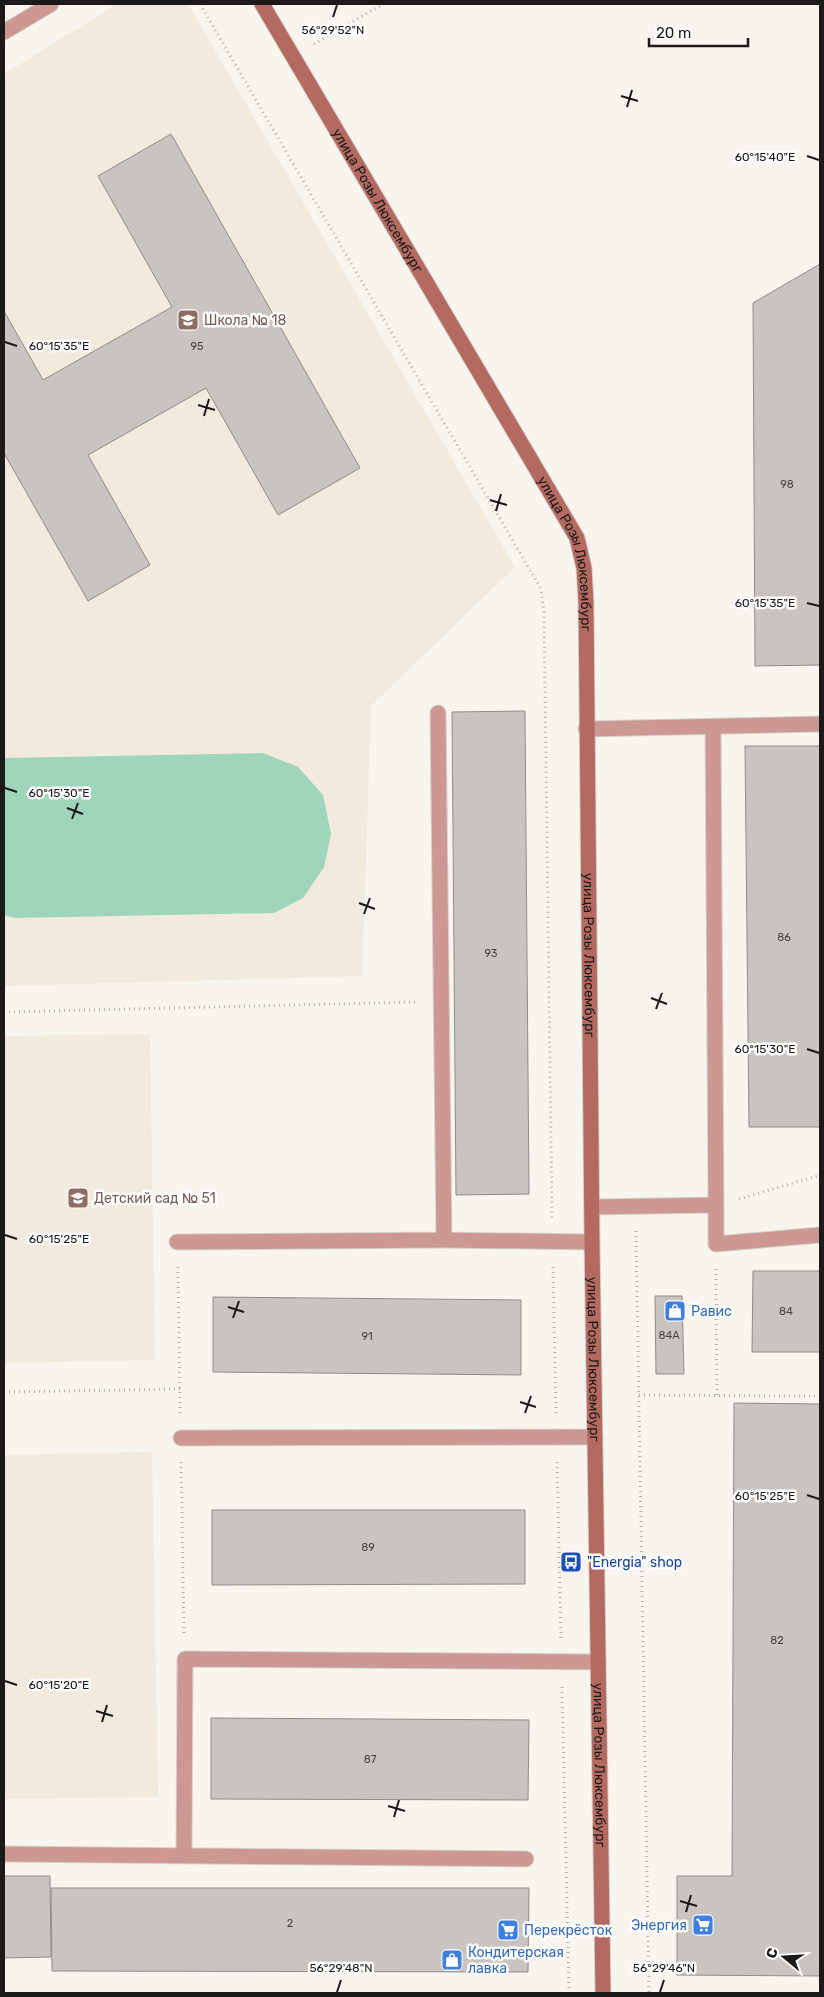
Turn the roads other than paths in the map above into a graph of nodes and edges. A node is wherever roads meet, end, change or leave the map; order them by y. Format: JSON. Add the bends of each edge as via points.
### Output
{"nodes":[{"id":1,"x":51,"y":4,"type":"edge"},
{"id":2,"x":262,"y":4,"type":"edge"},
{"id":3,"x":4,"y":32,"type":"edge"},
{"id":4,"x":438,"y":713,"type":"dead end"},
{"id":5,"x":820,"y":724,"type":"edge"},
{"id":6,"x":713,"y":726,"type":"junction"},
{"id":7,"x":586,"y":729,"type":"junction"},
{"id":8,"x":716,"y":1205,"type":"junction"},
{"id":9,"x":592,"y":1207,"type":"junction"},
{"id":10,"x":820,"y":1235,"type":"edge"},
{"id":11,"x":444,"y":1240,"type":"junction"},
{"id":12,"x":177,"y":1242,"type":"dead end"},
{"id":13,"x":592,"y":1242,"type":"junction"},
{"id":14,"x":181,"y":1438,"type":"dead end"},
{"id":15,"x":595,"y":1438,"type":"junction"},
{"id":16,"x":598,"y":1662,"type":"junction"},
{"id":17,"x":4,"y":1854,"type":"edge"},
{"id":18,"x":184,"y":1856,"type":"junction"},
{"id":19,"x":526,"y":1859,"type":"dead end"},
{"id":20,"x":603,"y":1993,"type":"edge"}],
"edges":[{"from":1,"to":3,"type":"lane"},
{"from":2,"to":7,"type":"street","name":"улица Розы Люксембург","via":[[577,538],[585,585]]},
{"from":4,"to":11,"type":"lane"},
{"from":5,"to":6,"type":"lane"},
{"from":6,"to":7,"type":"lane"},
{"from":6,"to":8,"type":"lane"},
{"from":7,"to":9,"type":"street","name":"улица Розы Люксембург"},
{"from":8,"to":9,"type":"lane"},
{"from":8,"to":10,"type":"lane","via":[[716,1244]]},
{"from":9,"to":13,"type":"street","name":"улица Розы Люксембург"},
{"from":11,"to":12,"type":"lane"},
{"from":11,"to":13,"type":"lane"},
{"from":13,"to":15,"type":"street","name":"улица Розы Люксембург"},
{"from":14,"to":15,"type":"lane"},
{"from":15,"to":16,"type":"street","name":"улица Розы Люксембург"},
{"from":16,"to":18,"type":"lane","via":[[185,1659]]},
{"from":16,"to":20,"type":"street","name":"улица Розы Люксембург"},
{"from":17,"to":18,"type":"lane"},
{"from":18,"to":19,"type":"lane"}]}
